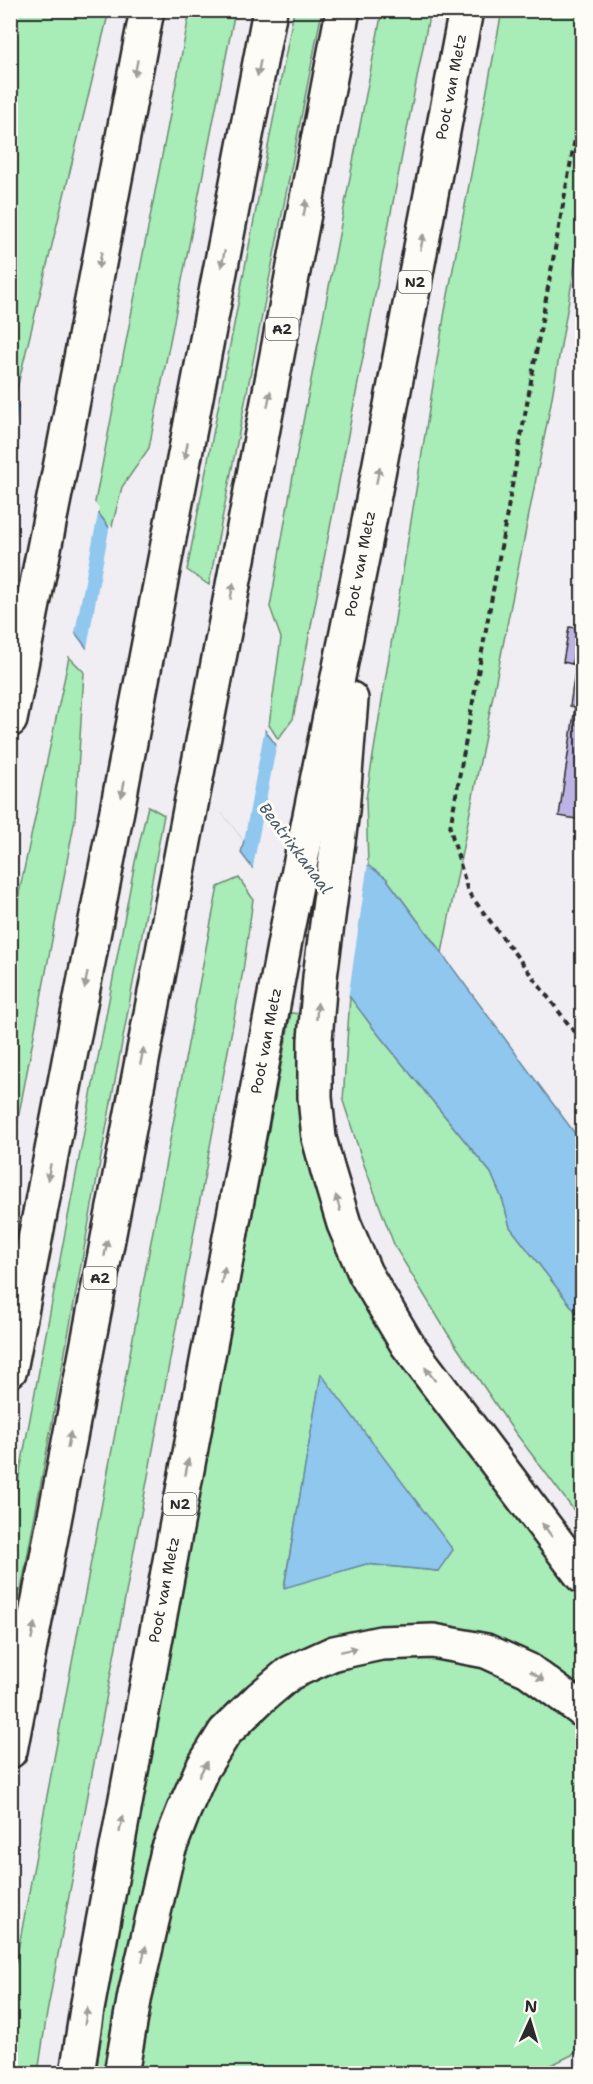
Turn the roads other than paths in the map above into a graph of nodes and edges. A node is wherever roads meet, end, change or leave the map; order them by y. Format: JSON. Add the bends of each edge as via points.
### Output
{"nodes":[{"id":1,"x":147,"y":10,"type":"edge"},
{"id":2,"x":270,"y":10,"type":"edge"},
{"id":3,"x":342,"y":10,"type":"edge"},
{"id":4,"x":466,"y":10,"type":"edge"},
{"id":5,"x":363,"y":553,"type":"junction"},
{"id":6,"x":33,"y":607,"type":"junction"},
{"id":7,"x":10,"y":654,"type":"edge"},
{"id":8,"x":10,"y":720,"type":"edge"},
{"id":9,"x":10,"y":1370,"type":"edge"},
{"id":10,"x":582,"y":1576,"type":"edge"},
{"id":11,"x":582,"y":1710,"type":"edge"},
{"id":12,"x":10,"y":1750,"type":"edge"},
{"id":13,"x":77,"y":2073,"type":"edge"},
{"id":14,"x":121,"y":2073,"type":"edge"}],
"edges":[{"from":1,"to":6,"type":"highway","one_way":true},
{"from":2,"to":9,"type":"highway","one_way":true},
{"from":12,"to":3,"type":"highway","number":"A2","one_way":true},
{"from":5,"to":4,"type":"highway","name":"Poot van Metz","number":"N2","one_way":true},
{"from":10,"to":5,"type":"highway","number":"N2","one_way":true,"via":[[408,1344],[365,1273],[344,1224],[319,1138],[315,1040],[342,812]]},
{"from":13,"to":5,"type":"highway","name":"Poot van Metz","number":"N2","one_way":true,"via":[[286,935]]},
{"from":6,"to":7,"type":"highway"},
{"from":6,"to":8,"type":"highway"},
{"from":14,"to":11,"type":"highway","one_way":true,"via":[[165,1862],[184,1810],[202,1769],[225,1732],[290,1673],[334,1653],[381,1643],[434,1641],[486,1651],[528,1670]]}]}
